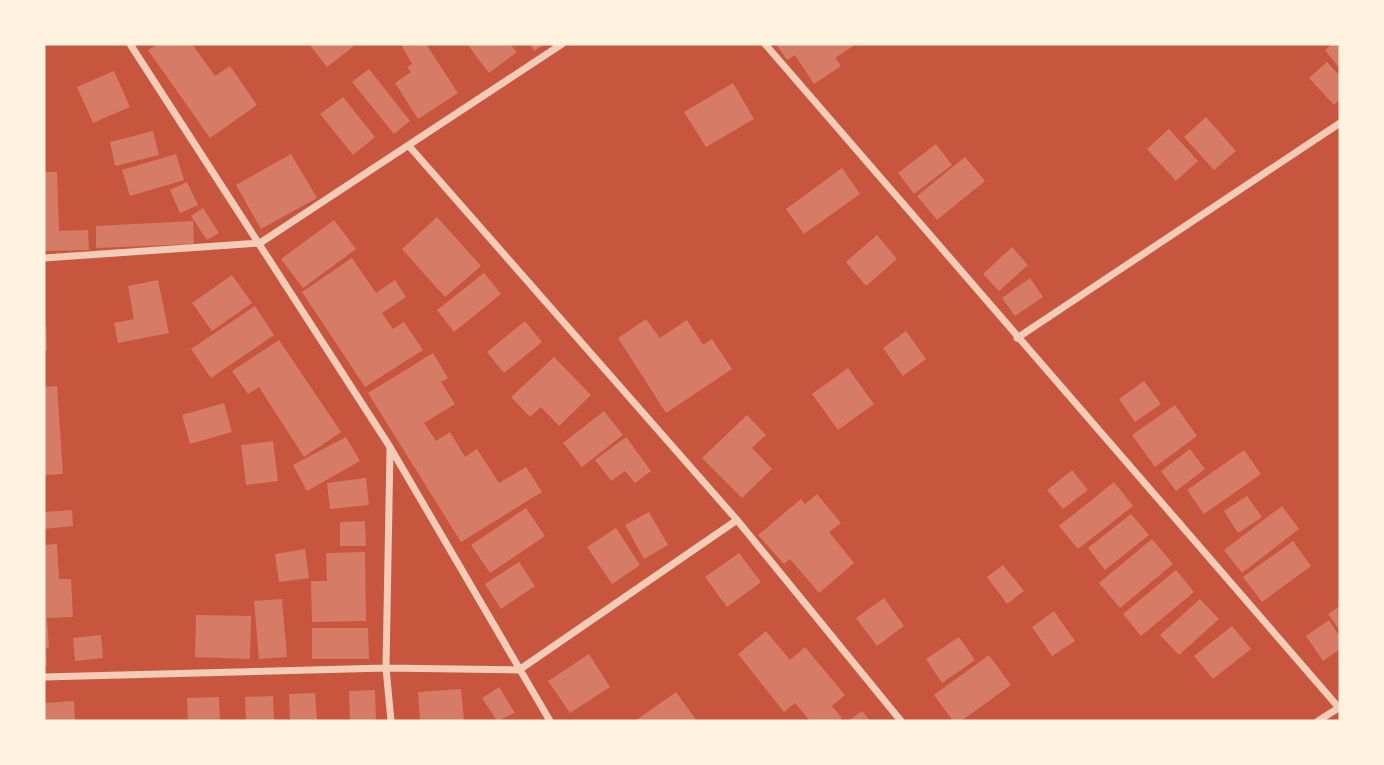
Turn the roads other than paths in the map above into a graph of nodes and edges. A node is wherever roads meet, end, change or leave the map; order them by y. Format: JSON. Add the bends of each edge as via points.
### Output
{"nodes":[{"id":1,"x":130,"y":44,"type":"edge"},
{"id":2,"x":562,"y":44,"type":"edge"},
{"id":3,"x":765,"y":44,"type":"edge"},
{"id":4,"x":1340,"y":123,"type":"edge"},
{"id":5,"x":409,"y":146,"type":"junction"},
{"id":6,"x":260,"y":243,"type":"junction"},
{"id":7,"x":44,"y":258,"type":"edge"},
{"id":8,"x":1017,"y":338,"type":"junction"},
{"id":9,"x":390,"y":447,"type":"junction"},
{"id":10,"x":737,"y":520,"type":"junction"},
{"id":11,"x":386,"y":668,"type":"junction"},
{"id":12,"x":519,"y":670,"type":"junction"},
{"id":13,"x":44,"y":677,"type":"edge"},
{"id":14,"x":1340,"y":708,"type":"edge"},
{"id":15,"x":391,"y":721,"type":"edge"},
{"id":16,"x":551,"y":721,"type":"edge"},
{"id":17,"x":901,"y":721,"type":"edge"},
{"id":18,"x":1318,"y":721,"type":"edge"}],
"edges":[{"from":1,"to":6,"type":"street"},
{"from":2,"to":5,"type":"street"},
{"from":3,"to":8,"type":"street"},
{"from":4,"to":8,"type":"street"},
{"from":5,"to":6,"type":"street"},
{"from":5,"to":10,"type":"street"},
{"from":6,"to":7,"type":"street"},
{"from":6,"to":9,"type":"street"},
{"from":8,"to":14,"type":"street"},
{"from":9,"to":11,"type":"street"},
{"from":9,"to":12,"type":"street"},
{"from":10,"to":12,"type":"street"},
{"from":10,"to":17,"type":"street"},
{"from":11,"to":12,"type":"street"},
{"from":11,"to":13,"type":"street"},
{"from":11,"to":15,"type":"street"},
{"from":12,"to":16,"type":"street"},
{"from":14,"to":18,"type":"street"}]}
